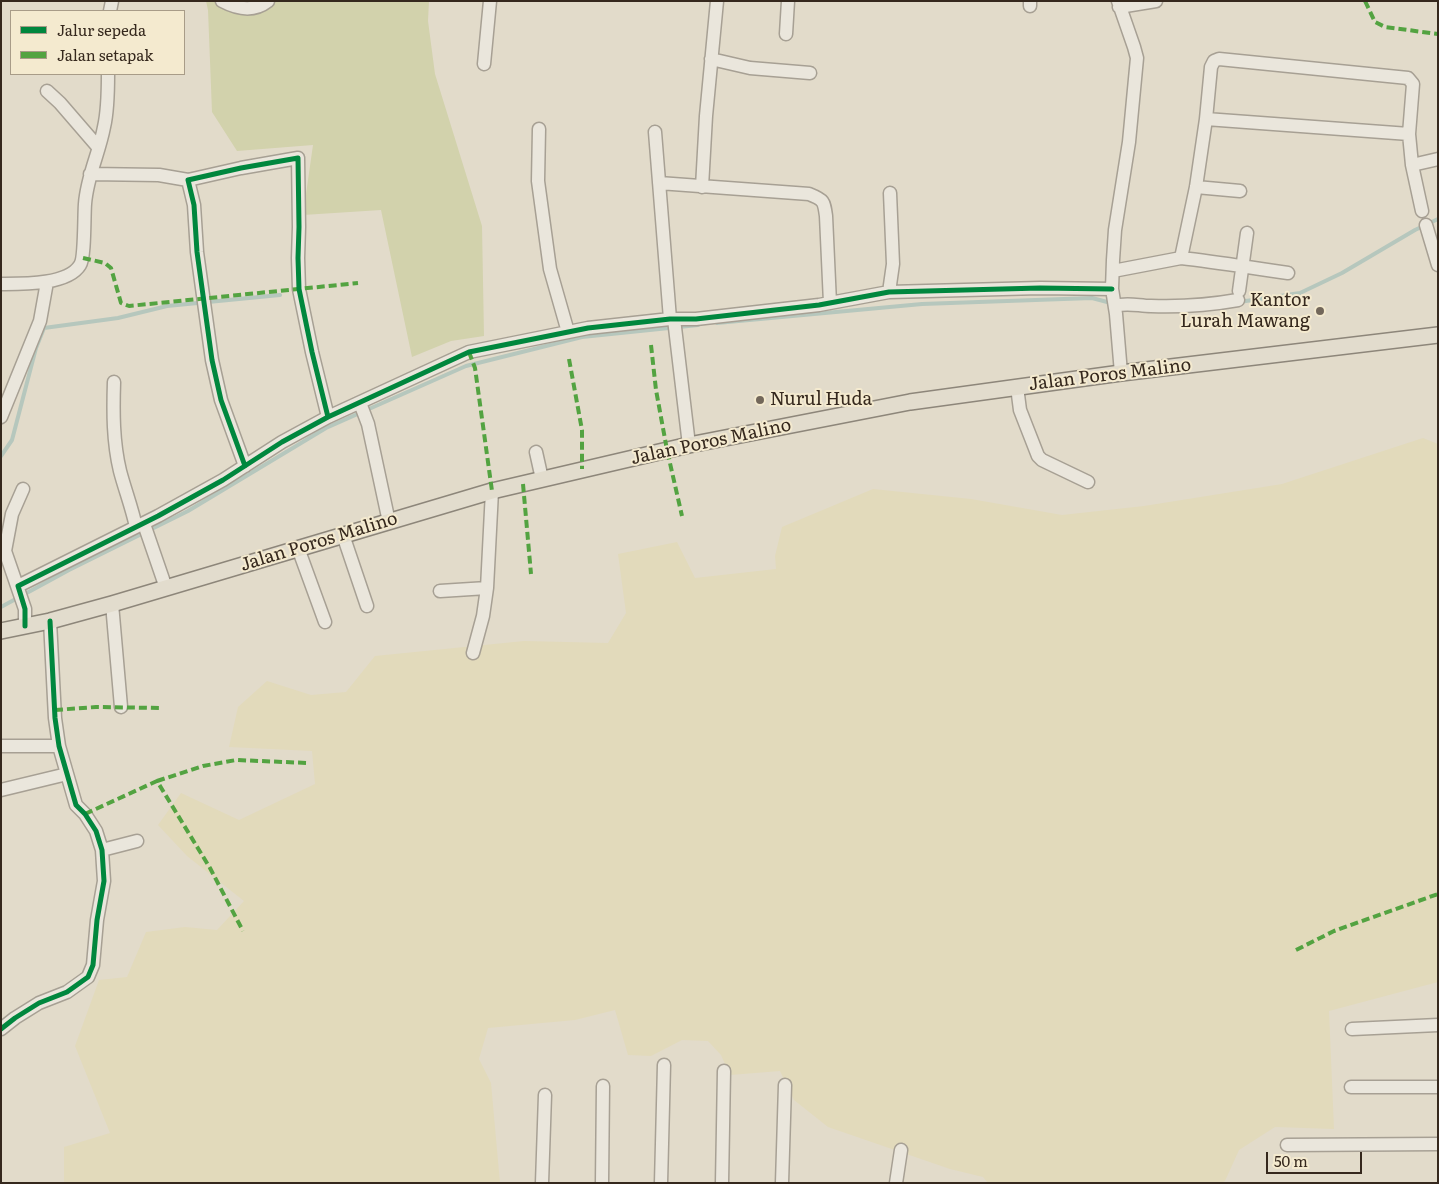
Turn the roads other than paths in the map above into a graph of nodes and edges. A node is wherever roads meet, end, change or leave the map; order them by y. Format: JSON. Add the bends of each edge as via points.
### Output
{"nodes":[{"id":1,"x":222,"y":1,"type":"edge"},
{"id":2,"x":268,"y":1,"type":"edge"},
{"id":3,"x":490,"y":1,"type":"edge"},
{"id":4,"x":717,"y":1,"type":"edge"},
{"id":5,"x":788,"y":1,"type":"edge"},
{"id":6,"x":1156,"y":1,"type":"edge"},
{"id":7,"x":1118,"y":4,"type":"edge"},
{"id":8,"x":786,"y":34,"type":"dead end"},
{"id":9,"x":710,"y":58,"type":"junction"},
{"id":10,"x":484,"y":64,"type":"dead end"},
{"id":11,"x":810,"y":73,"type":"dead end"},
{"id":12,"x":108,"y":75,"type":"edge"},
{"id":13,"x":47,"y":91,"type":"dead end"},
{"id":14,"x":1206,"y":118,"type":"junction"},
{"id":15,"x":539,"y":129,"type":"dead end"},
{"id":16,"x":655,"y":132,"type":"dead end"},
{"id":17,"x":1409,"y":134,"type":"junction"},
{"id":18,"x":98,"y":147,"type":"junction"},
{"id":19,"x":1438,"y":159,"type":"edge"},
{"id":20,"x":1412,"y":165,"type":"junction"},
{"id":21,"x":90,"y":174,"type":"junction"},
{"id":22,"x":188,"y":180,"type":"junction"},
{"id":23,"x":659,"y":183,"type":"junction"},
{"id":24,"x":702,"y":187,"type":"junction"},
{"id":25,"x":1196,"y":187,"type":"junction"},
{"id":26,"x":1240,"y":191,"type":"dead end"},
{"id":27,"x":890,"y":193,"type":"dead end"},
{"id":28,"x":1422,"y":211,"type":"dead end"},
{"id":29,"x":1426,"y":225,"type":"dead end"},
{"id":30,"x":1247,"y":233,"type":"dead end"},
{"id":31,"x":1181,"y":258,"type":"junction"},
{"id":32,"x":1438,"y":265,"type":"edge"},
{"id":33,"x":1242,"y":267,"type":"junction"},
{"id":34,"x":1113,"y":271,"type":"junction"},
{"id":35,"x":1288,"y":274,"type":"dead end"},
{"id":36,"x":48,"y":282,"type":"junction"},
{"id":37,"x":1,"y":284,"type":"edge"},
{"id":38,"x":889,"y":292,"type":"junction"},
{"id":39,"x":1114,"y":299,"type":"junction"},
{"id":40,"x":830,"y":303,"type":"junction"},
{"id":41,"x":672,"y":319,"type":"junction"},
{"id":42,"x":568,"y":332,"type":"junction"},
{"id":43,"x":1438,"y":335,"type":"edge"},
{"id":44,"x":1121,"y":373,"type":"junction"},
{"id":45,"x":114,"y":382,"type":"dead end"},
{"id":46,"x":1017,"y":387,"type":"junction"},
{"id":47,"x":361,"y":406,"type":"junction"},
{"id":48,"x":1,"y":417,"type":"edge"},
{"id":49,"x":328,"y":417,"type":"junction"},
{"id":50,"x":689,"y":445,"type":"junction"},
{"id":51,"x":536,"y":452,"type":"dead end"},
{"id":52,"x":245,"y":466,"type":"junction"},
{"id":53,"x":542,"y":479,"type":"junction"},
{"id":54,"x":1088,"y":482,"type":"dead end"},
{"id":55,"x":23,"y":489,"type":"dead end"},
{"id":56,"x":492,"y":491,"type":"junction"},
{"id":57,"x":388,"y":522,"type":"junction"},
{"id":58,"x":140,"y":526,"type":"junction"},
{"id":59,"x":342,"y":535,"type":"junction"},
{"id":60,"x":298,"y":548,"type":"junction"},
{"id":61,"x":19,"y":588,"type":"junction"},
{"id":62,"x":166,"y":588,"type":"junction"},
{"id":63,"x":488,"y":588,"type":"junction"},
{"id":64,"x":440,"y":591,"type":"dead end"},
{"id":65,"x":112,"y":604,"type":"junction"},
{"id":66,"x":367,"y":606,"type":"dead end"},
{"id":67,"x":50,"y":621,"type":"junction"},
{"id":68,"x":325,"y":622,"type":"dead end"},
{"id":69,"x":25,"y":626,"type":"junction"},
{"id":70,"x":1,"y":631,"type":"edge"},
{"id":71,"x":473,"y":653,"type":"dead end"},
{"id":72,"x":121,"y":707,"type":"dead end"},
{"id":73,"x":1,"y":746,"type":"edge"},
{"id":74,"x":59,"y":746,"type":"junction"},
{"id":75,"x":67,"y":774,"type":"junction"},
{"id":76,"x":1,"y":790,"type":"edge"},
{"id":77,"x":137,"y":841,"type":"dead end"},
{"id":78,"x":102,"y":850,"type":"junction"},
{"id":79,"x":1438,"y":1025,"type":"edge"},
{"id":80,"x":1,"y":1029,"type":"edge"},
{"id":81,"x":1352,"y":1029,"type":"dead end"},
{"id":82,"x":664,"y":1065,"type":"dead end"},
{"id":83,"x":724,"y":1070,"type":"dead end"},
{"id":84,"x":785,"y":1084,"type":"dead end"},
{"id":85,"x":603,"y":1086,"type":"dead end"},
{"id":86,"x":1351,"y":1087,"type":"dead end"},
{"id":87,"x":1438,"y":1087,"type":"edge"},
{"id":88,"x":545,"y":1095,"type":"dead end"},
{"id":89,"x":1438,"y":1144,"type":"edge"},
{"id":90,"x":1287,"y":1146,"type":"dead end"},
{"id":91,"x":901,"y":1150,"type":"dead end"},
{"id":92,"x":542,"y":1183,"type":"edge"},
{"id":93,"x":602,"y":1183,"type":"edge"},
{"id":94,"x":661,"y":1183,"type":"edge"},
{"id":95,"x":722,"y":1183,"type":"edge"},
{"id":96,"x":782,"y":1183,"type":"edge"},
{"id":97,"x":896,"y":1183,"type":"edge"}],
"edges":[{"from":1,"to":2,"type":"street","via":[[237,8],[254,8]]},
{"from":3,"to":10,"type":"street"},
{"from":4,"to":9,"type":"street"},
{"from":5,"to":8,"type":"street"},
{"from":6,"to":7,"type":"street"},
{"from":7,"to":34,"type":"street","via":[[1137,58],[1129,142],[1115,230]]},
{"from":9,"to":11,"type":"street","via":[[750,68]]},
{"from":9,"to":24,"type":"street"},
{"from":12,"to":18,"type":"street","via":[[104,127]]},
{"from":13,"to":18,"type":"street"},
{"from":14,"to":17,"type":"street"},
{"from":14,"to":17,"type":"street","via":[[1212,64],[1219,59],[1230,59],[1408,78],[1414,90]]},
{"from":14,"to":25,"type":"street"},
{"from":15,"to":42,"type":"street","via":[[538,181],[550,270]]},
{"from":16,"to":23,"type":"street"},
{"from":17,"to":20,"type":"street"},
{"from":18,"to":21,"type":"street"},
{"from":19,"to":20,"type":"street"},
{"from":20,"to":28,"type":"street"},
{"from":21,"to":22,"type":"street","via":[[159,175]]},
{"from":21,"to":36,"type":"street","via":[[80,266]]},
{"from":22,"to":49,"type":"street","via":[[298,158],[299,289]]},
{"from":22,"to":52,"type":"street","via":[[194,205],[212,360]]},
{"from":23,"to":24,"type":"street"},
{"from":23,"to":41,"type":"street"},
{"from":24,"to":40,"type":"street","via":[[809,194],[824,202]]},
{"from":25,"to":26,"type":"street"},
{"from":25,"to":31,"type":"street"},
{"from":27,"to":38,"type":"street","via":[[892,264]]},
{"from":29,"to":32,"type":"street"},
{"from":30,"to":33,"type":"street"},
{"from":31,"to":33,"type":"street"},
{"from":31,"to":34,"type":"street"},
{"from":33,"to":35,"type":"street"},
{"from":33,"to":39,"type":"street","via":[[1239,295],[1206,304],[1151,306],[1124,304]]},
{"from":34,"to":39,"type":"street"},
{"from":36,"to":37,"type":"street"},
{"from":36,"to":48,"type":"street","via":[[40,321]]},
{"from":38,"to":39,"type":"street","via":[[1040,288]]},
{"from":38,"to":40,"type":"street"},
{"from":39,"to":44,"type":"street"},
{"from":40,"to":41,"type":"street"},
{"from":41,"to":42,"type":"street"},
{"from":41,"to":50,"type":"street"},
{"from":42,"to":47,"type":"street","via":[[469,352]]},
{"from":43,"to":44,"type":"main road","name":"Jalan Poros Malino"},
{"from":44,"to":46,"type":"main road","name":"Jalan Poros Malino"},
{"from":45,"to":58,"type":"street","via":[[115,439],[120,471]]},
{"from":46,"to":50,"type":"main road","name":"Jalan Poros Malino","via":[[901,404]]},
{"from":46,"to":54,"type":"street","via":[[1020,410],[1038,456]]},
{"from":47,"to":49,"type":"street"},
{"from":47,"to":57,"type":"street","via":[[368,424]]},
{"from":49,"to":52,"type":"street"},
{"from":50,"to":53,"type":"main road","name":"Jalan Poros Malino"},
{"from":51,"to":53,"type":"street"},
{"from":52,"to":58,"type":"street"},
{"from":53,"to":56,"type":"main road","name":"Jalan Poros Malino"},
{"from":55,"to":61,"type":"street","via":[[12,514],[5,551]]},
{"from":56,"to":57,"type":"main road","name":"Jalan Poros Malino"},
{"from":56,"to":63,"type":"street"},
{"from":57,"to":59,"type":"main road","name":"Jalan Poros Malino"},
{"from":58,"to":61,"type":"street"},
{"from":58,"to":62,"type":"street"},
{"from":59,"to":60,"type":"main road","name":"Jalan Poros Malino"},
{"from":59,"to":66,"type":"street"},
{"from":60,"to":62,"type":"main road","name":"Jalan Poros Malino"},
{"from":60,"to":68,"type":"street"},
{"from":61,"to":69,"type":"street","via":[[25,609]]},
{"from":62,"to":65,"type":"main road","name":"Jalan Poros Malino"},
{"from":63,"to":64,"type":"street"},
{"from":63,"to":71,"type":"street"},
{"from":65,"to":67,"type":"main road","name":"Jalan Poros Malino"},
{"from":65,"to":72,"type":"street"},
{"from":67,"to":69,"type":"main road","name":"Jalan Poros Malino"},
{"from":67,"to":74,"type":"street","via":[[54,718]]},
{"from":69,"to":70,"type":"main road","name":"Jalan Poros Malino"},
{"from":73,"to":74,"type":"street"},
{"from":74,"to":75,"type":"street"},
{"from":75,"to":76,"type":"street"},
{"from":75,"to":78,"type":"street","via":[[76,805],[96,831]]},
{"from":77,"to":78,"type":"street"},
{"from":78,"to":80,"type":"street","via":[[104,881],[93,965],[88,977],[66,992],[39,1003]]},
{"from":79,"to":81,"type":"street"},
{"from":82,"to":94,"type":"street"},
{"from":83,"to":95,"type":"street"},
{"from":84,"to":96,"type":"street"},
{"from":85,"to":93,"type":"street"},
{"from":86,"to":87,"type":"street"},
{"from":88,"to":92,"type":"street"},
{"from":89,"to":90,"type":"street"},
{"from":91,"to":97,"type":"street"}]}
